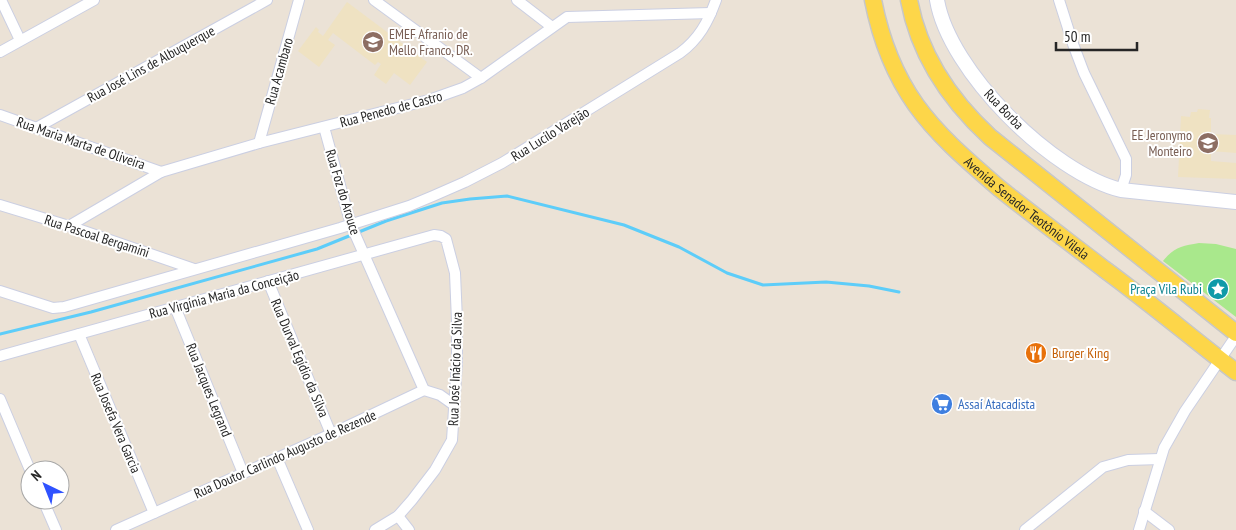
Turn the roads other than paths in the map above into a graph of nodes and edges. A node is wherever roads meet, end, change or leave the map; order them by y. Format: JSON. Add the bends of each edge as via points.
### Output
{"nodes":[{"id":1,"x":1,"y":0,"type":"edge"},
{"id":2,"x":94,"y":0,"type":"edge"},
{"id":3,"x":267,"y":0,"type":"edge"},
{"id":4,"x":300,"y":0,"type":"edge"},
{"id":5,"x":374,"y":0,"type":"edge"},
{"id":6,"x":516,"y":0,"type":"edge"},
{"id":7,"x":716,"y":0,"type":"edge"},
{"id":8,"x":873,"y":0,"type":"edge"},
{"id":9,"x":909,"y":0,"type":"edge"},
{"id":10,"x":937,"y":0,"type":"edge"},
{"id":11,"x":1059,"y":0,"type":"edge"},
{"id":12,"x":711,"y":12,"type":"junction"},
{"id":13,"x":552,"y":27,"type":"junction"},
{"id":14,"x":20,"y":40,"type":"junction"},
{"id":15,"x":0,"y":52,"type":"edge"},
{"id":16,"x":481,"y":78,"type":"junction"},
{"id":17,"x":0,"y":115,"type":"edge"},
{"id":18,"x":324,"y":127,"type":"junction"},
{"id":19,"x":36,"y":128,"type":"junction"},
{"id":20,"x":260,"y":143,"type":"junction"},
{"id":21,"x":161,"y":172,"type":"junction"},
{"id":22,"x":1121,"y":190,"type":"junction"},
{"id":23,"x":1193,"y":198,"type":"junction"},
{"id":24,"x":1236,"y":202,"type":"edge"},
{"id":25,"x":0,"y":205,"type":"edge"},
{"id":26,"x":1236,"y":208,"type":"edge"},
{"id":27,"x":70,"y":226,"type":"junction"},
{"id":28,"x":352,"y":227,"type":"junction"},
{"id":29,"x":446,"y":239,"type":"joint"},
{"id":30,"x":362,"y":251,"type":"junction"},
{"id":31,"x":194,"y":269,"type":"junction"},
{"id":32,"x":268,"y":281,"type":"junction"},
{"id":33,"x":0,"y":291,"type":"edge"},
{"id":34,"x":175,"y":307,"type":"junction"},
{"id":35,"x":1236,"y":333,"type":"edge"},
{"id":36,"x":79,"y":334,"type":"junction"},
{"id":37,"x":1236,"y":336,"type":"edge"},
{"id":38,"x":0,"y":356,"type":"edge"},
{"id":39,"x":1220,"y":360,"type":"junction"},
{"id":40,"x":1236,"y":372,"type":"edge"},
{"id":41,"x":424,"y":390,"type":"junction"},
{"id":42,"x":0,"y":399,"type":"edge"},
{"id":43,"x":454,"y":404,"type":"junction"},
{"id":44,"x":331,"y":434,"type":"junction"},
{"id":45,"x":277,"y":458,"type":"junction"},
{"id":46,"x":1160,"y":459,"type":"junction"},
{"id":47,"x":26,"y":460,"type":"edge"},
{"id":48,"x":243,"y":473,"type":"junction"},
{"id":49,"x":47,"y":510,"type":"edge"},
{"id":50,"x":1144,"y":511,"type":"junction"},
{"id":51,"x":154,"y":513,"type":"junction"},
{"id":52,"x":398,"y":516,"type":"junction"},
{"id":53,"x":56,"y":530,"type":"edge"},
{"id":54,"x":116,"y":530,"type":"edge"},
{"id":55,"x":308,"y":530,"type":"edge"},
{"id":56,"x":375,"y":530,"type":"edge"},
{"id":57,"x":409,"y":530,"type":"edge"},
{"id":58,"x":1025,"y":530,"type":"edge"},
{"id":59,"x":1139,"y":530,"type":"edge"},
{"id":60,"x":1169,"y":530,"type":"edge"}],
"edges":[{"from":1,"to":14,"type":"street"},
{"from":2,"to":14,"type":"street"},
{"from":3,"to":19,"type":"street","name":"Rua José Lins de Albuquerque"},
{"from":4,"to":20,"type":"street","name":"Rua Acambaro"},
{"from":5,"to":16,"type":"street"},
{"from":6,"to":13,"type":"street"},
{"from":7,"to":12,"type":"street","name":"Rua Lucilo Varejão"},
{"from":8,"to":39,"type":"main road","name":"Avenida Senador Teotônio Vilela","via":[[882,34],[904,85],[948,143],[1039,220]]},
{"from":9,"to":35,"type":"main road","via":[[916,27],[936,72],[971,119]]},
{"from":10,"to":22,"type":"street","name":"Rua Borba","via":[[949,37],[969,69],[1003,111],[1068,164],[1106,186]]},
{"from":11,"to":22,"type":"street","via":[[1084,73],[1126,159],[1126,175]]},
{"from":12,"to":13,"type":"street","name":"Rua Penedo de Castro","via":[[572,16]]},
{"from":12,"to":28,"type":"street","name":"Rua Lucilo Varejão","via":[[702,31],[680,53],[502,163],[433,196]]},
{"from":13,"to":16,"type":"street","name":"Rua Penedo de Castro"},
{"from":14,"to":15,"type":"street"},
{"from":16,"to":18,"type":"street","name":"Rua Penedo de Castro","via":[[447,94]]},
{"from":17,"to":19,"type":"street","name":"Rua Maria Marta de Oliveira"},
{"from":18,"to":20,"type":"street","name":"Rua Penedo de Castro"},
{"from":18,"to":28,"type":"street","name":"Rua Foz do Arouce"},
{"from":19,"to":21,"type":"street","name":"Rua Maria Marta de Oliveira"},
{"from":20,"to":21,"type":"street","name":"Rua Penedo de Castro"},
{"from":21,"to":27,"type":"street","name":"Rua Penedo de Castro"},
{"from":22,"to":23,"type":"street","name":"Rua Borba"},
{"from":23,"to":24,"type":"street"},
{"from":23,"to":26,"type":"street"},
{"from":25,"to":27,"type":"street","name":"Rua Pascoal Bergamini"},
{"from":27,"to":31,"type":"street","name":"Rua Pascoal Bergamini"},
{"from":28,"to":30,"type":"street","name":"Rua Foz do Arouce"},
{"from":28,"to":31,"type":"street"},
{"from":29,"to":30,"type":"street","name":"Rua Virgínia Maria da Conceição","via":[[434,235]]},
{"from":29,"to":43,"type":"street","name":"Rua José Inácio da Silva","via":[[456,296]]},
{"from":30,"to":32,"type":"street","name":"Rua Virgínia Maria da Conceição"},
{"from":30,"to":41,"type":"street","name":"Rua Foz do Arouce"},
{"from":31,"to":33,"type":"street","via":[[64,307],[53,308]]},
{"from":32,"to":34,"type":"street","name":"Rua Virgínia Maria da Conceição"},
{"from":32,"to":44,"type":"street","name":"Rua Durval Egídio da Silva"},
{"from":34,"to":36,"type":"street","name":"Rua Virgínia Maria da Conceição"},
{"from":34,"to":48,"type":"street","name":"Rua Jacques Legrand"},
{"from":36,"to":38,"type":"street","name":"Rua Virgínia Maria da Conceição"},
{"from":36,"to":51,"type":"street","name":"Rua Josefa Vera Garcia"},
{"from":37,"to":39,"type":"street"},
{"from":39,"to":40,"type":"main road","name":"Avenida Senador Teotônio Vilela"},
{"from":39,"to":46,"type":"street","via":[[1185,411]]},
{"from":41,"to":43,"type":"street"},
{"from":41,"to":44,"type":"street","name":"Rua Doutor Carlindo Augusto de Rezende"},
{"from":42,"to":47,"type":"street"},
{"from":43,"to":52,"type":"street","name":"Rua José Inácio da Silva","via":[[454,428],[448,451]]},
{"from":44,"to":45,"type":"street","name":"Rua Doutor Carlindo Augusto de Rezende"},
{"from":45,"to":48,"type":"street","name":"Rua Doutor Carlindo Augusto de Rezende"},
{"from":45,"to":55,"type":"street"},
{"from":46,"to":50,"type":"street"},
{"from":46,"to":58,"type":"street","via":[[1128,460],[1103,466]]},
{"from":48,"to":51,"type":"street","name":"Rua Doutor Carlindo Augusto de Rezende"},
{"from":49,"to":53,"type":"street"},
{"from":50,"to":59,"type":"street"},
{"from":50,"to":60,"type":"street"},
{"from":51,"to":54,"type":"street","name":"Rua Doutor Carlindo Augusto de Rezende"},
{"from":52,"to":56,"type":"street","name":"Rua José Inácio da Silva"},
{"from":52,"to":57,"type":"street"}]}
